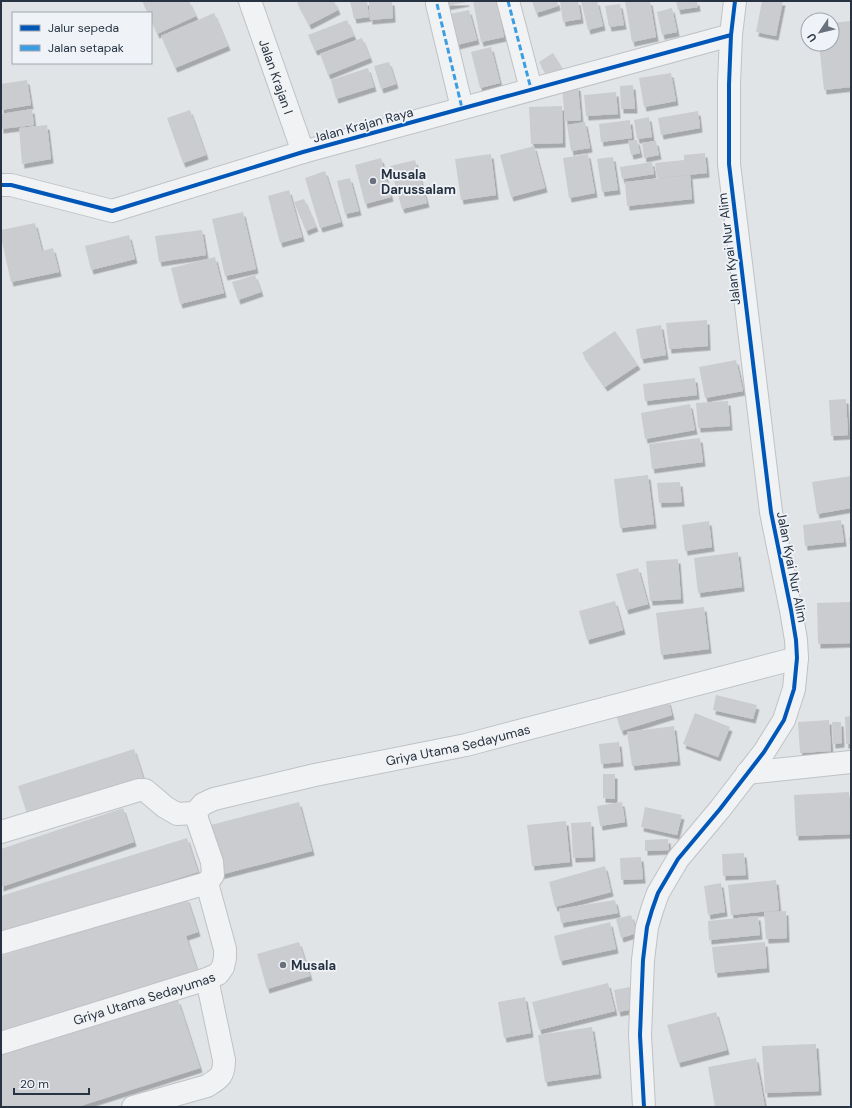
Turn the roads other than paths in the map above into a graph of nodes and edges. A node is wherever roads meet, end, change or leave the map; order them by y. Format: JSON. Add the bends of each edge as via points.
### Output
{"nodes":[{"id":1,"x":250,"y":1,"type":"edge"},
{"id":2,"x":508,"y":1,"type":"edge"},
{"id":3,"x":734,"y":1,"type":"edge"},
{"id":4,"x":437,"y":4,"type":"dead end"},
{"id":5,"x":731,"y":35,"type":"junction"},
{"id":6,"x":531,"y":89,"type":"junction"},
{"id":7,"x":462,"y":108,"type":"junction"},
{"id":8,"x":304,"y":152,"type":"junction"},
{"id":9,"x":1,"y":185,"type":"edge"},
{"id":10,"x":797,"y":658,"type":"junction"},
{"id":11,"x":851,"y":762,"type":"edge"},
{"id":12,"x":748,"y":773,"type":"junction"},
{"id":13,"x":195,"y":813,"type":"junction"},
{"id":14,"x":1,"y":832,"type":"edge"},
{"id":15,"x":207,"y":883,"type":"junction"},
{"id":16,"x":1,"y":943,"type":"edge"},
{"id":17,"x":207,"y":979,"type":"junction"},
{"id":18,"x":1,"y":1043,"type":"edge"},
{"id":19,"x":133,"y":1107,"type":"edge"},
{"id":20,"x":644,"y":1107,"type":"edge"}],
"edges":[{"from":1,"to":8,"type":"street","name":"Jalan Krajan I"},
{"from":2,"to":6,"type":"street"},
{"from":3,"to":5,"type":"street","name":"Jalan Kyai Nur Alim"},
{"from":4,"to":7,"type":"street"},
{"from":5,"to":6,"type":"street","name":"Jalan Krajan Raya"},
{"from":5,"to":10,"type":"street","name":"Jalan Kyai Nur Alim","via":[[729,164],[770,512],[791,610]]},
{"from":6,"to":7,"type":"street","name":"Jalan Krajan Raya"},
{"from":7,"to":8,"type":"street","name":"Jalan Krajan Raya"},
{"from":8,"to":9,"type":"street","name":"Jalan Krajan Raya","via":[[112,210],[11,185]]},
{"from":10,"to":12,"type":"street","name":"Jalan Kyai Nur Alim","via":[[794,689],[784,720]]},
{"from":10,"to":13,"type":"street","name":"Griya Utama Sedayumas","via":[[466,744],[214,799],[203,804]]},
{"from":11,"to":12,"type":"street"},
{"from":12,"to":20,"type":"street","name":"Jalan Kyai Nur Alim","via":[[678,859],[658,893],[652,910],[643,960],[640,1035]]},
{"from":13,"to":14,"type":"street","via":[[178,814],[145,790],[139,790]]},
{"from":13,"to":15,"type":"street","via":[[212,862],[213,875]]},
{"from":15,"to":16,"type":"street"},
{"from":15,"to":17,"type":"street","name":"Griya Utama Sedayumas","via":[[225,958],[218,974]]},
{"from":17,"to":18,"type":"street","name":"Griya Utama Sedayumas"},
{"from":17,"to":19,"type":"street","via":[[224,1060],[224,1072],[207,1086]]}]}
